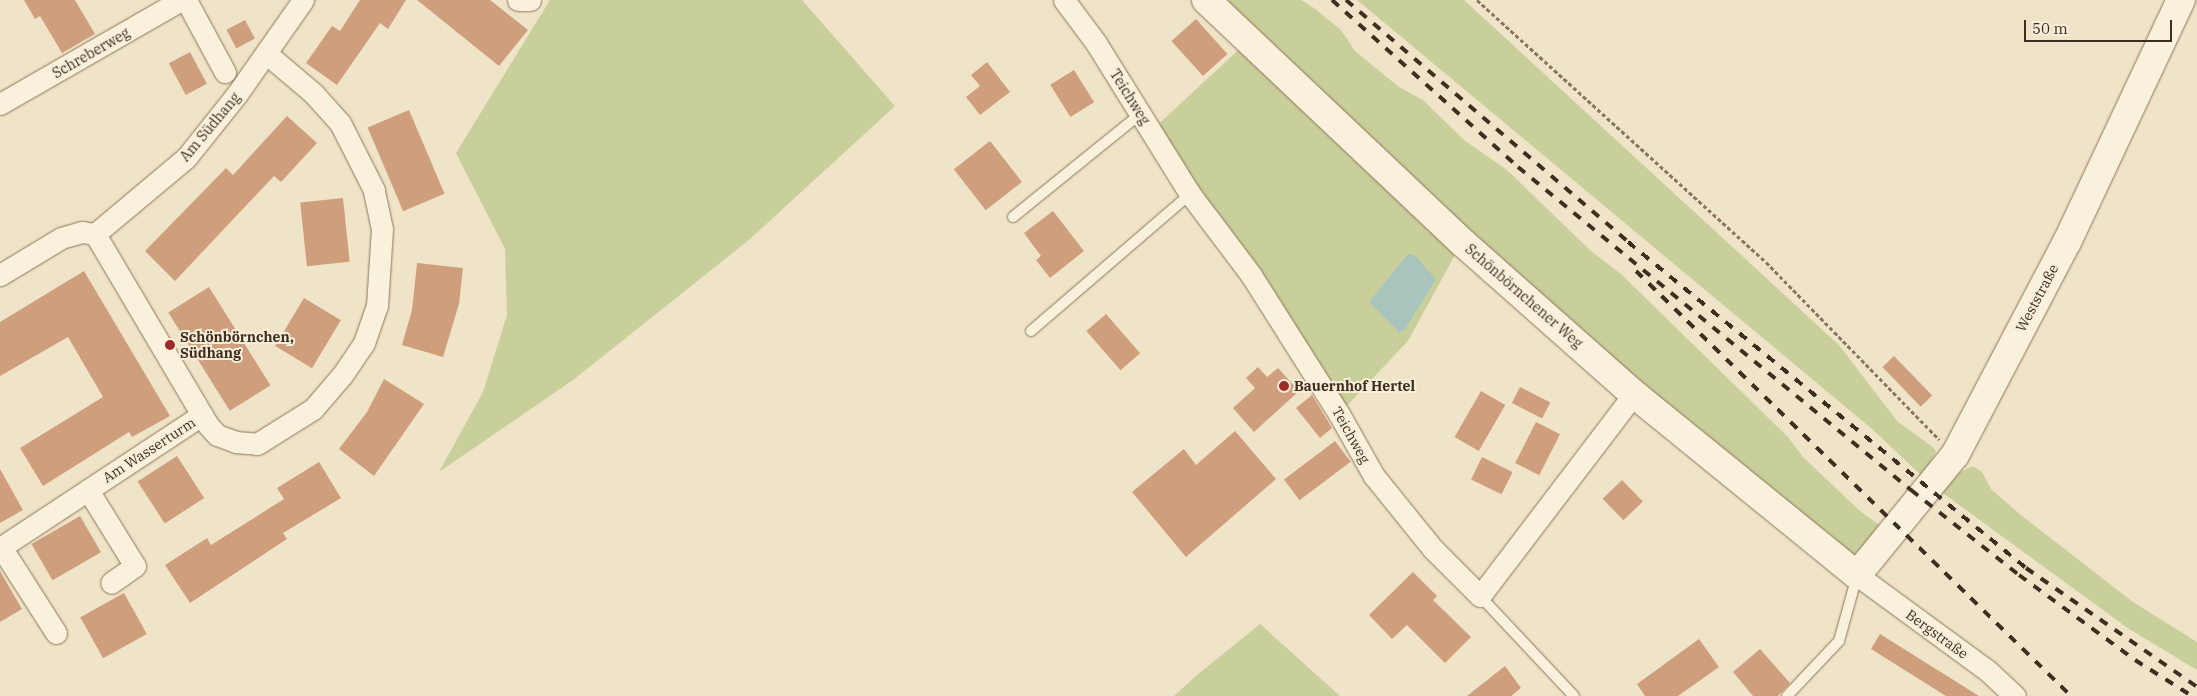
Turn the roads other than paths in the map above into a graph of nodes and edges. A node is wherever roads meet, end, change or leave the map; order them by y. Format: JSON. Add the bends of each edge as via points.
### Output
{"nodes":[{"id":1,"x":181,"y":0,"type":"edge"},
{"id":2,"x":186,"y":0,"type":"edge"},
{"id":3,"x":303,"y":0,"type":"edge"},
{"id":4,"x":518,"y":0,"type":"edge"},
{"id":5,"x":530,"y":0,"type":"edge"},
{"id":6,"x":1064,"y":0,"type":"edge"},
{"id":7,"x":1206,"y":0,"type":"edge"},
{"id":8,"x":2181,"y":0,"type":"edge"},
{"id":9,"x":267,"y":54,"type":"junction"},
{"id":10,"x":225,"y":72,"type":"dead end"},
{"id":11,"x":0,"y":104,"type":"edge"},
{"id":12,"x":1140,"y":114,"type":"junction"},
{"id":13,"x":1190,"y":194,"type":"junction"},
{"id":14,"x":1013,"y":217,"type":"dead end"},
{"id":15,"x":95,"y":234,"type":"junction"},
{"id":16,"x":0,"y":275,"type":"edge"},
{"id":17,"x":1031,"y":331,"type":"dead end"},
{"id":18,"x":1634,"y":394,"type":"junction"},
{"id":19,"x":202,"y":415,"type":"junction"},
{"id":20,"x":88,"y":490,"type":"junction"},
{"id":21,"x":1,"y":547,"type":"edge"},
{"id":22,"x":1857,"y":575,"type":"junction"},
{"id":23,"x":111,"y":583,"type":"dead end"},
{"id":24,"x":1480,"y":596,"type":"junction"},
{"id":25,"x":56,"y":633,"type":"dead end"},
{"id":26,"x":1574,"y":696,"type":"edge"},
{"id":27,"x":1786,"y":696,"type":"edge"},
{"id":28,"x":2015,"y":696,"type":"edge"}],
"edges":[{"from":1,"to":11,"type":"street","name":"Schreberweg"},
{"from":2,"to":10,"type":"street"},
{"from":3,"to":9,"type":"street","name":"Am Südhang"},
{"from":4,"to":5,"type":"street"},
{"from":6,"to":12,"type":"street","name":"Teichweg","via":[[1096,43]]},
{"from":7,"to":18,"type":"street","name":"Schönbörnchener Weg","via":[[1462,242]]},
{"from":8,"to":22,"type":"street","name":"Weststraße","via":[[2067,242],[1955,455]]},
{"from":9,"to":15,"type":"street","name":"Am Südhang","via":[[186,158]]},
{"from":9,"to":19,"type":"street","name":"Am Wasserturm","via":[[312,92],[340,123],[374,190],[382,229],[377,306],[364,343],[343,374],[313,409],[279,433],[257,444],[236,442],[217,435]]},
{"from":12,"to":13,"type":"street","name":"Teichweg"},
{"from":12,"to":14,"type":"lane"},
{"from":13,"to":17,"type":"lane"},
{"from":13,"to":24,"type":"street","name":"Teichweg","via":[[1251,275],[1339,414],[1374,476],[1433,549]]},
{"from":15,"to":16,"type":"street","via":[[82,232],[61,238]]},
{"from":15,"to":19,"type":"street"},
{"from":18,"to":22,"type":"street","name":"Schönbörnchener Weg"},
{"from":18,"to":24,"type":"street"},
{"from":19,"to":20,"type":"street","name":"Am Wasserturm"},
{"from":20,"to":21,"type":"street","name":"Am Wasserturm"},
{"from":20,"to":23,"type":"street","name":"Am Wasserturm","via":[[135,566]]},
{"from":21,"to":25,"type":"street","name":"Am Wasserturm"},
{"from":22,"to":27,"type":"lane","via":[[1839,641]]},
{"from":22,"to":28,"type":"street","name":"Bergstraße","via":[[1988,671]]},
{"from":24,"to":26,"type":"lane"}]}
